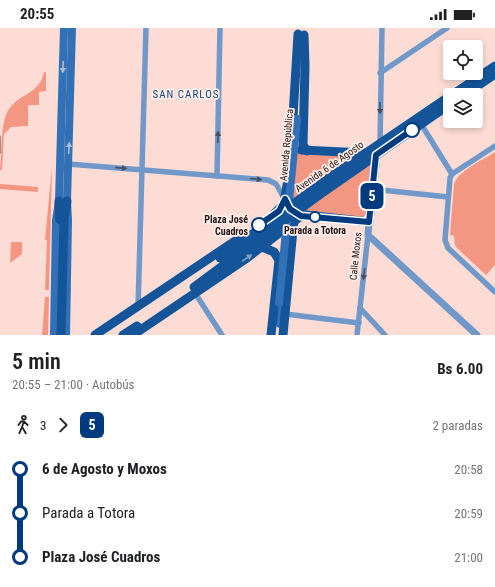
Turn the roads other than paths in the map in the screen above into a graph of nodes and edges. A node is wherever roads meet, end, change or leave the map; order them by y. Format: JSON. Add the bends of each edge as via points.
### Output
{"nodes":[{"id":1,"x":64,"y":28,"type":"edge"},
{"id":2,"x":72,"y":28,"type":"edge"},
{"id":3,"x":146,"y":28,"type":"edge"},
{"id":4,"x":220,"y":28,"type":"edge"},
{"id":5,"x":382,"y":28,"type":"edge"},
{"id":6,"x":446,"y":28,"type":"edge"},
{"id":7,"x":301,"y":31,"type":"edge"},
{"id":8,"x":495,"y":66,"type":"edge"},
{"id":9,"x":380,"y":73,"type":"junction"},
{"id":10,"x":495,"y":74,"type":"edge"},
{"id":11,"x":463,"y":88,"type":"edge"},
{"id":12,"x":474,"y":88,"type":"edge"},
{"id":13,"x":443,"y":101,"type":"edge"},
{"id":14,"x":443,"y":109,"type":"edge"},
{"id":15,"x":421,"y":124,"type":"junction"},
{"id":16,"x":380,"y":144,"type":"junction"},
{"id":17,"x":495,"y":146,"type":"edge"},
{"id":18,"x":307,"y":150,"type":"junction"},
{"id":19,"x":291,"y":152,"type":"junction"},
{"id":20,"x":365,"y":153,"type":"junction"},
{"id":21,"x":376,"y":155,"type":"junction"},
{"id":22,"x":68,"y":164,"type":"junction"},
{"id":23,"x":142,"y":170,"type":"junction"},
{"id":24,"x":452,"y":174,"type":"junction"},
{"id":25,"x":217,"y":176,"type":"junction"},
{"id":26,"x":372,"y":189,"type":"junction"},
{"id":27,"x":448,"y":197,"type":"junction"},
{"id":28,"x":285,"y":199,"type":"junction"},
{"id":29,"x":63,"y":201,"type":"junction"},
{"id":30,"x":279,"y":211,"type":"junction"},
{"id":31,"x":298,"y":219,"type":"junction"},
{"id":32,"x":369,"y":222,"type":"junction"},
{"id":33,"x":368,"y":235,"type":"junction"},
{"id":34,"x":262,"y":247,"type":"junction"},
{"id":35,"x":223,"y":261,"type":"junction"},
{"id":36,"x":495,"y":292,"type":"edge"},
{"id":37,"x":195,"y":293,"type":"junction"},
{"id":38,"x":280,"y":303,"type":"junction"},
{"id":39,"x":138,"y":308,"type":"junction"},
{"id":40,"x":360,"y":308,"type":"junction"},
{"id":41,"x":285,"y":314,"type":"junction"},
{"id":42,"x":359,"y":323,"type":"junction"},
{"id":43,"x":54,"y":335,"type":"edge"},
{"id":44,"x":60,"y":335,"type":"edge"},
{"id":45,"x":66,"y":335,"type":"edge"},
{"id":46,"x":95,"y":335,"type":"edge"},
{"id":47,"x":102,"y":335,"type":"edge"},
{"id":48,"x":123,"y":335,"type":"edge"},
{"id":49,"x":134,"y":335,"type":"edge"},
{"id":50,"x":222,"y":335,"type":"edge"},
{"id":51,"x":271,"y":335,"type":"edge"},
{"id":52,"x":275,"y":335,"type":"edge"},
{"id":53,"x":279,"y":335,"type":"edge"},
{"id":54,"x":283,"y":335,"type":"edge"},
{"id":55,"x":357,"y":335,"type":"edge"},
{"id":56,"x":384,"y":335,"type":"edge"},
{"id":57,"x":477,"y":335,"type":"edge"}],
"edges":[{"from":1,"to":29,"type":"main road","one_way":true},
{"from":22,"to":2,"type":"main road","one_way":true},
{"from":3,"to":23,"type":"street"},
{"from":25,"to":4,"type":"street","one_way":true},
{"from":5,"to":9,"type":"street"},
{"from":6,"to":9,"type":"street"},
{"from":7,"to":18,"type":"main road","via":[[305,66],[303,144]]},
{"from":7,"to":19,"type":"main road","name":"Avenida República"},
{"from":7,"to":38,"type":"main road","name":"Avenida República","bridge":true,"via":[[298,120]]},
{"from":8,"to":11,"type":"main road","name":"Avenida 6 de Agosto"},
{"from":9,"to":16,"type":"street","one_way":true},
{"from":10,"to":12,"type":"main road"},
{"from":13,"to":16,"type":"main road","name":"Avenida 6 de Agosto"},
{"from":14,"to":15,"type":"main road","name":"Avenida 6 de Agosto"},
{"from":15,"to":21,"type":"main road","name":"Avenida 6 de Agosto"},
{"from":15,"to":24,"type":"street"},
{"from":16,"to":20,"type":"main road","name":"Avenida 6 de Agosto"},
{"from":17,"to":24,"type":"street"},
{"from":18,"to":19,"type":"main road"},
{"from":18,"to":20,"type":"main road"},
{"from":19,"to":28,"type":"main road","name":"Avenida República"},
{"from":20,"to":35,"type":"main road","name":"Avenida 6 de Agosto","bridge":true,"via":[[319,185]]},
{"from":21,"to":26,"type":"main road","name":"Calle Moxos"},
{"from":21,"to":35,"type":"main road","name":"Avenida 6 de Agosto","bridge":true},
{"from":22,"to":23,"type":"street","one_way":true},
{"from":22,"to":29,"type":"main road"},
{"from":23,"to":25,"type":"street"},
{"from":23,"to":39,"type":"street"},
{"from":24,"to":27,"type":"street"},
{"from":25,"to":28,"type":"street","one_way":true,"via":[[272,181]]},
{"from":26,"to":27,"type":"street"},
{"from":26,"to":32,"type":"main road","name":"Calle Moxos"},
{"from":27,"to":36,"type":"street","via":[[445,244]]},
{"from":28,"to":30,"type":"main road","name":"Avenida 6 de Agosto"},
{"from":28,"to":31,"type":"main road"},
{"from":29,"to":43,"type":"main road","via":[[56,220]]},
{"from":29,"to":44,"type":"main road"},
{"from":29,"to":45,"type":"main road","via":[[68,220]]},
{"from":30,"to":31,"type":"main road","via":[[288,212]]},
{"from":30,"to":39,"type":"main road","name":"Avenida 6 de Agosto"},
{"from":31,"to":32,"type":"main road"},
{"from":31,"to":34,"type":"main road"},
{"from":31,"to":41,"type":"main road"},
{"from":32,"to":33,"type":"street","name":"Calle Moxos"},
{"from":33,"to":40,"type":"street","name":"Calle Moxos","one_way":true},
{"from":33,"to":57,"type":"street"},
{"from":37,"to":34,"type":"main road","one_way":true},
{"from":34,"to":51,"type":"main road","via":[[274,252],[279,260]]},
{"from":35,"to":47,"type":"main road","name":"Avenida 6 de Agosto"},
{"from":35,"to":48,"type":"main road","name":"Avenida 6 de Agosto"},
{"from":37,"to":49,"type":"main road"},
{"from":37,"to":50,"type":"street"},
{"from":38,"to":52,"type":"main road","name":"Avenida República"},
{"from":38,"to":53,"type":"main road","name":"Avenida República"},
{"from":39,"to":46,"type":"main road","name":"Avenida 6 de Agosto"},
{"from":40,"to":42,"type":"street","name":"Calle Moxos"},
{"from":40,"to":56,"type":"street"},
{"from":41,"to":42,"type":"street"},
{"from":41,"to":54,"type":"main road"},
{"from":42,"to":55,"type":"street","name":"Calle Moxos"}]}
